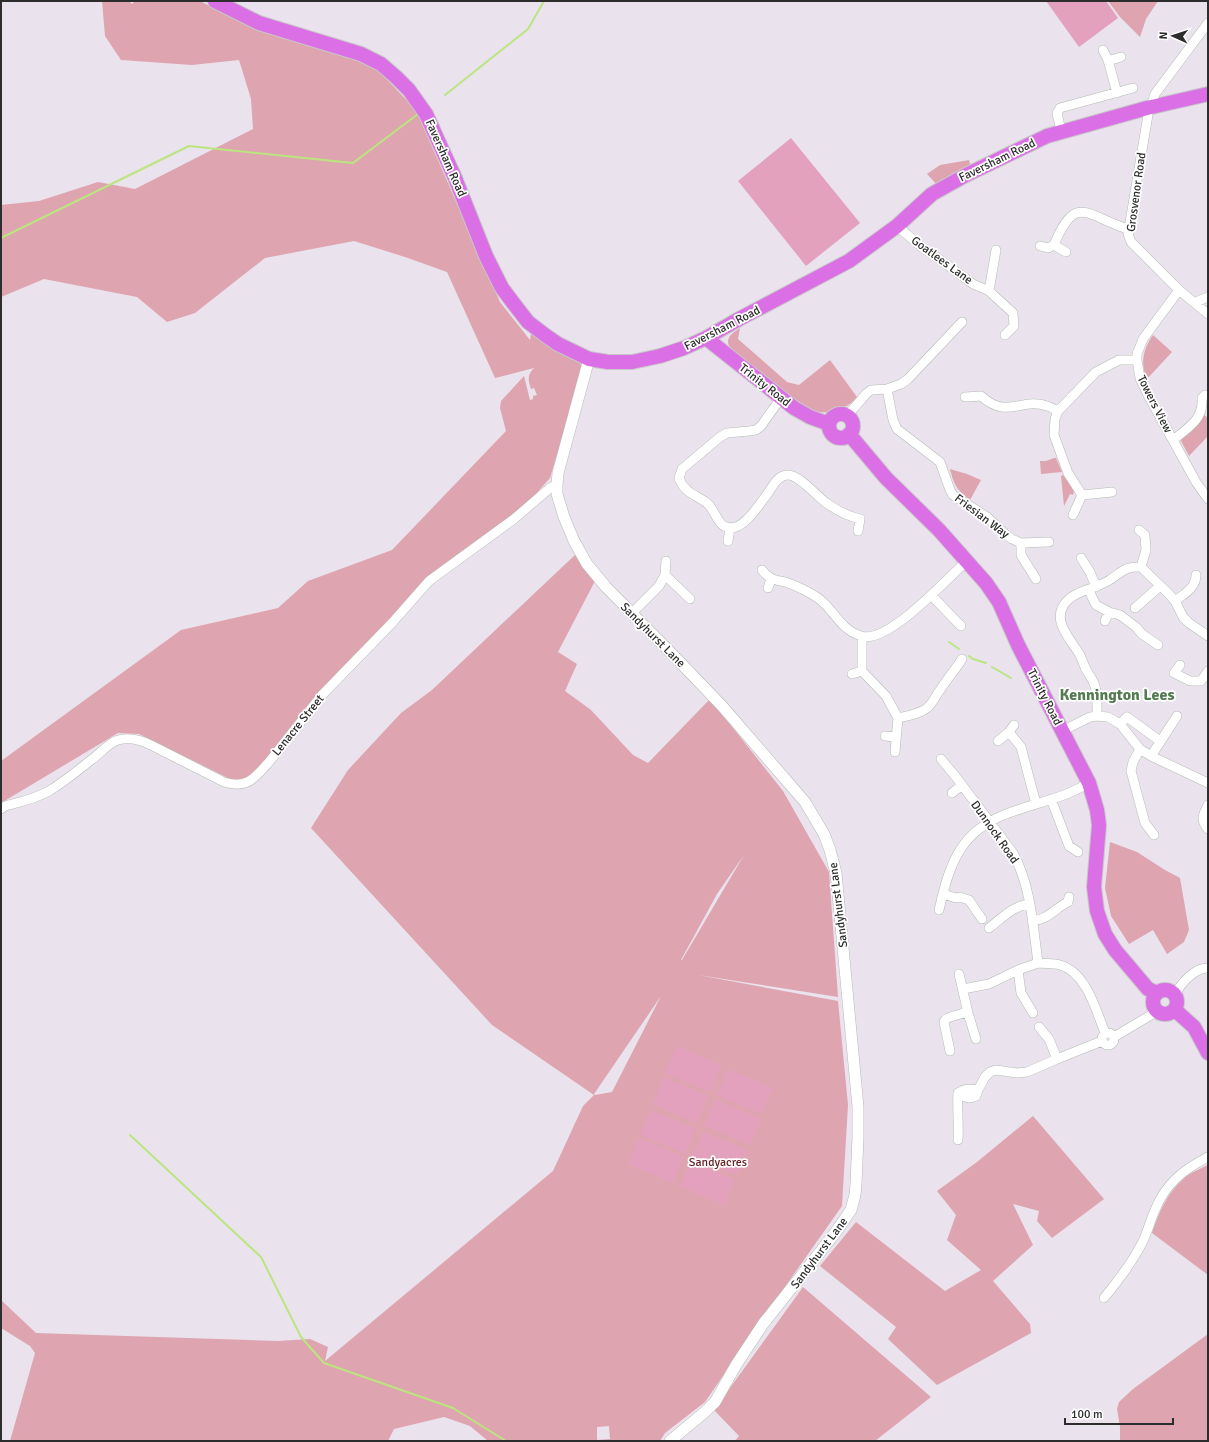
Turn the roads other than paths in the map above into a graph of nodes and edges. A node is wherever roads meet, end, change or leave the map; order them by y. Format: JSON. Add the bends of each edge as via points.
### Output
{"nodes":[{"id":1,"x":215,"y":1,"type":"edge"},
{"id":2,"x":1208,"y":23,"type":"edge"},
{"id":3,"x":1103,"y":50,"type":"dead end"},
{"id":4,"x":1121,"y":57,"type":"dead end"},
{"id":5,"x":1108,"y":61,"type":"junction"},
{"id":6,"x":1133,"y":88,"type":"dead end"},
{"id":7,"x":1117,"y":93,"type":"junction"},
{"id":8,"x":1208,"y":94,"type":"edge"},
{"id":9,"x":1150,"y":108,"type":"junction"},
{"id":10,"x":1061,"y":131,"type":"junction"},
{"id":11,"x":897,"y":226,"type":"junction"},
{"id":12,"x":1128,"y":229,"type":"junction"},
{"id":13,"x":1054,"y":245,"type":"junction"},
{"id":14,"x":1040,"y":246,"type":"dead end"},
{"id":15,"x":996,"y":250,"type":"dead end"},
{"id":16,"x":1066,"y":252,"type":"dead end"},
{"id":17,"x":1179,"y":290,"type":"junction"},
{"id":18,"x":989,"y":292,"type":"junction"},
{"id":19,"x":1208,"y":297,"type":"edge"},
{"id":20,"x":1196,"y":302,"type":"junction"},
{"id":21,"x":1208,"y":314,"type":"edge"},
{"id":22,"x":962,"y":322,"type":"dead end"},
{"id":23,"x":943,"y":326,"type":"dead end"},
{"id":24,"x":950,"y":333,"type":"junction"},
{"id":25,"x":1005,"y":335,"type":"dead end"},
{"id":26,"x":706,"y":338,"type":"junction"},
{"id":27,"x":588,"y":359,"type":"junction"},
{"id":28,"x":1137,"y":360,"type":"junction"},
{"id":29,"x":887,"y":389,"type":"junction"},
{"id":30,"x":1205,"y":395,"type":"dead end"},
{"id":31,"x":965,"y":397,"type":"dead end"},
{"id":32,"x":781,"y":398,"type":"junction"},
{"id":33,"x":1058,"y":412,"type":"junction"},
{"id":34,"x":847,"y":416,"type":"junction"},
{"id":35,"x":829,"y":424,"type":"junction"},
{"id":36,"x":849,"y":434,"type":"junction"},
{"id":37,"x":1173,"y":440,"type":"junction"},
{"id":38,"x":556,"y":485,"type":"junction"},
{"id":39,"x":1112,"y":492,"type":"dead end"},
{"id":40,"x":1082,"y":495,"type":"junction"},
{"id":41,"x":1208,"y":498,"type":"edge"},
{"id":42,"x":1073,"y":515,"type":"dead end"},
{"id":43,"x":730,"y":528,"type":"junction"},
{"id":44,"x":1152,"y":528,"type":"dead end"},
{"id":45,"x":858,"y":531,"type":"dead end"},
{"id":46,"x":728,"y":541,"type":"dead end"},
{"id":47,"x":1049,"y":542,"type":"dead end"},
{"id":48,"x":1022,"y":543,"type":"junction"},
{"id":49,"x":1081,"y":558,"type":"dead end"},
{"id":50,"x":967,"y":560,"type":"junction"},
{"id":51,"x":666,"y":561,"type":"dead end"},
{"id":52,"x":1141,"y":568,"type":"junction"},
{"id":53,"x":762,"y":570,"type":"dead end"},
{"id":54,"x":665,"y":575,"type":"junction"},
{"id":55,"x":1196,"y":575,"type":"dead end"},
{"id":56,"x":771,"y":578,"type":"junction"},
{"id":57,"x":1036,"y":579,"type":"dead end"},
{"id":58,"x":1160,"y":586,"type":"junction"},
{"id":59,"x":768,"y":588,"type":"dead end"},
{"id":60,"x":1093,"y":588,"type":"junction"},
{"id":61,"x":931,"y":596,"type":"junction"},
{"id":62,"x":690,"y":599,"type":"dead end"},
{"id":63,"x":1174,"y":601,"type":"junction"},
{"id":64,"x":1135,"y":608,"type":"dead end"},
{"id":65,"x":1109,"y":612,"type":"junction"},
{"id":66,"x":632,"y":613,"type":"junction"},
{"id":67,"x":1105,"y":621,"type":"dead end"},
{"id":68,"x":961,"y":626,"type":"dead end"},
{"id":69,"x":1208,"y":636,"type":"edge"},
{"id":70,"x":862,"y":637,"type":"junction"},
{"id":71,"x":1158,"y":645,"type":"dead end"},
{"id":72,"x":962,"y":659,"type":"dead end"},
{"id":73,"x":1180,"y":665,"type":"dead end"},
{"id":74,"x":862,"y":671,"type":"junction"},
{"id":75,"x":1208,"y":671,"type":"edge"},
{"id":76,"x":852,"y":674,"type":"dead end"},
{"id":77,"x":1098,"y":716,"type":"junction"},
{"id":78,"x":1177,"y":716,"type":"dead end"},
{"id":79,"x":898,"y":718,"type":"junction"},
{"id":80,"x":1120,"y":724,"type":"junction"},
{"id":81,"x":1062,"y":731,"type":"junction"},
{"id":82,"x":885,"y":736,"type":"dead end"},
{"id":83,"x":896,"y":737,"type":"junction"},
{"id":84,"x":998,"y":741,"type":"dead end"},
{"id":85,"x":1160,"y":741,"type":"junction"},
{"id":86,"x":1140,"y":749,"type":"junction"},
{"id":87,"x":895,"y":752,"type":"dead end"},
{"id":88,"x":1151,"y":756,"type":"junction"},
{"id":89,"x":941,"y":759,"type":"dead end"},
{"id":90,"x":1089,"y":783,"type":"junction"},
{"id":91,"x":1208,"y":783,"type":"edge"},
{"id":92,"x":962,"y":785,"type":"junction"},
{"id":93,"x":952,"y":793,"type":"dead end"},
{"id":94,"x":1051,"y":799,"type":"junction"},
{"id":95,"x":1036,"y":804,"type":"junction"},
{"id":96,"x":1208,"y":805,"type":"edge"},
{"id":97,"x":1,"y":808,"type":"edge"},
{"id":98,"x":990,"y":822,"type":"junction"},
{"id":99,"x":1208,"y":829,"type":"edge"},
{"id":100,"x":1154,"y":835,"type":"dead end"},
{"id":101,"x":1078,"y":852,"type":"dead end"},
{"id":102,"x":943,"y":894,"type":"junction"},
{"id":103,"x":1069,"y":897,"type":"dead end"},
{"id":104,"x":1030,"y":904,"type":"junction"},
{"id":105,"x":939,"y":910,"type":"dead end"},
{"id":106,"x":982,"y":919,"type":"dead end"},
{"id":107,"x":1032,"y":921,"type":"junction"},
{"id":108,"x":989,"y":928,"type":"dead end"},
{"id":109,"x":1038,"y":963,"type":"junction"},
{"id":110,"x":1208,"y":968,"type":"edge"},
{"id":111,"x":1018,"y":970,"type":"junction"},
{"id":112,"x":959,"y":974,"type":"dead end"},
{"id":113,"x":963,"y":989,"type":"junction"},
{"id":114,"x":1157,"y":993,"type":"junction"},
{"id":115,"x":1176,"y":995,"type":"junction"},
{"id":116,"x":1156,"y":1009,"type":"junction"},
{"id":117,"x":1175,"y":1010,"type":"junction"},
{"id":118,"x":968,"y":1011,"type":"junction"},
{"id":119,"x":1032,"y":1013,"type":"dead end"},
{"id":120,"x":1039,"y":1027,"type":"dead end"},
{"id":121,"x":1104,"y":1037,"type":"junction"},
{"id":122,"x":976,"y":1039,"type":"dead end"},
{"id":123,"x":950,"y":1051,"type":"dead end"},
{"id":124,"x":1208,"y":1053,"type":"edge"},
{"id":125,"x":1057,"y":1059,"type":"junction"},
{"id":126,"x":958,"y":1140,"type":"dead end"},
{"id":127,"x":1208,"y":1157,"type":"edge"},
{"id":128,"x":1104,"y":1298,"type":"dead end"},
{"id":129,"x":670,"y":1441,"type":"edge"}],
"edges":[{"from":1,"to":27,"type":"main road","name":"Faversham Road","via":[[259,24],[361,54],[381,64],[396,77],[426,114],[502,288],[528,322],[545,335]]},
{"from":2,"to":9,"type":"street","name":"Grosvenor Road","via":[[1155,95]]},
{"from":3,"to":5,"type":"street"},
{"from":4,"to":5,"type":"street"},
{"from":5,"to":7,"type":"street"},
{"from":6,"to":7,"type":"street"},
{"from":7,"to":10,"type":"street","via":[[1057,110]]},
{"from":8,"to":9,"type":"main road","name":"Faversham Road"},
{"from":9,"to":10,"type":"main road","name":"Faversham Road"},
{"from":9,"to":12,"type":"street","name":"Grosvenor Road"},
{"from":10,"to":11,"type":"main road","name":"Faversham Road","via":[[1015,150],[932,194]]},
{"from":11,"to":18,"type":"street","name":"Goatlees Lane","via":[[973,284]]},
{"from":11,"to":26,"type":"main road","name":"Faversham Road","via":[[849,261]]},
{"from":12,"to":13,"type":"street","via":[[1085,212],[1078,212],[1067,219]]},
{"from":12,"to":17,"type":"street","name":"Grosvenor Road","via":[[1131,242]]},
{"from":13,"to":14,"type":"street","via":[[1048,248]]},
{"from":13,"to":16,"type":"street"},
{"from":15,"to":18,"type":"street","name":"Goatlees Lane"},
{"from":17,"to":20,"type":"street","name":"Grosvenor Road"},
{"from":17,"to":28,"type":"street","name":"Towers View","via":[[1143,339]]},
{"from":18,"to":25,"type":"street","name":"Goatlees Lane","via":[[1013,313],[1014,326]]},
{"from":19,"to":20,"type":"street"},
{"from":20,"to":21,"type":"street","name":"Grosvenor Road"},
{"from":22,"to":24,"type":"street"},
{"from":23,"to":24,"type":"street"},
{"from":24,"to":29,"type":"street","via":[[908,380]]},
{"from":26,"to":27,"type":"main road","name":"Faversham Road","via":[[660,356],[632,362]]},
{"from":26,"to":32,"type":"main road","name":"Trinity Road"},
{"from":27,"to":38,"type":"street","name":"Sandyhurst Lane"},
{"from":28,"to":33,"type":"street","via":[[1119,360],[1096,372]]},
{"from":28,"to":37,"type":"street","name":"Towers View","via":[[1143,385]]},
{"from":29,"to":34,"type":"street","via":[[871,390]]},
{"from":29,"to":48,"type":"street","name":"Friesian Way","via":[[892,420],[897,429],[940,462],[953,495],[987,517],[1005,534]]},
{"from":30,"to":37,"type":"street","via":[[1197,419]]},
{"from":31,"to":33,"type":"street","via":[[982,392],[988,401],[1002,407],[1036,404],[1046,405]]},
{"from":32,"to":35,"type":"main road","name":"Trinity Road","via":[[810,417]]},
{"from":32,"to":43,"type":"street","via":[[756,430],[728,433],[720,437],[682,469],[680,474],[684,489],[707,504],[721,525]]},
{"from":33,"to":40,"type":"street","via":[[1054,435],[1068,473]]},
{"from":34,"to":35,"type":"main road","via":[[836,415]]},
{"from":34,"to":36,"type":"main road","via":[[852,421]]},
{"from":35,"to":36,"type":"main road","name":"Trinity Road","via":[[830,431],[835,436]]},
{"from":36,"to":50,"type":"main road","name":"Trinity Road","via":[[886,478]]},
{"from":37,"to":41,"type":"street","name":"Towers View","via":[[1196,482]]},
{"from":38,"to":66,"type":"street","name":"Sandyhurst Lane","via":[[564,517],[581,554],[599,580]]},
{"from":38,"to":97,"type":"street","name":"Lenacre Street","via":[[429,581],[322,695],[260,773],[248,782],[241,785],[224,782],[139,740],[123,739],[111,743],[48,791]]},
{"from":39,"to":40,"type":"street"},
{"from":40,"to":42,"type":"street"},
{"from":43,"to":45,"type":"street","via":[[746,522],[776,480],[790,475],[796,477],[825,502],[860,519]]},
{"from":43,"to":46,"type":"street"},
{"from":44,"to":52,"type":"street","via":[[1142,532],[1146,550]]},
{"from":47,"to":48,"type":"street","name":"Friesian Way"},
{"from":48,"to":57,"type":"street","name":"Friesian Way","via":[[1021,556]]},
{"from":49,"to":60,"type":"street","via":[[1090,572]]},
{"from":50,"to":61,"type":"street"},
{"from":50,"to":81,"type":"main road","name":"Trinity Road","via":[[998,602]]},
{"from":51,"to":54,"type":"street"},
{"from":52,"to":58,"type":"street"},
{"from":52,"to":60,"type":"street","via":[[1128,568]]},
{"from":53,"to":56,"type":"street"},
{"from":54,"to":62,"type":"street"},
{"from":54,"to":66,"type":"street","via":[[659,586]]},
{"from":55,"to":63,"type":"street","via":[[1196,581],[1190,590]]},
{"from":56,"to":59,"type":"street"},
{"from":56,"to":70,"type":"street","via":[[803,589],[819,599],[844,626]]},
{"from":58,"to":63,"type":"street"},
{"from":58,"to":64,"type":"street"},
{"from":60,"to":65,"type":"street","via":[[1090,595],[1096,605]]},
{"from":60,"to":77,"type":"street","via":[[1070,599],[1064,606],[1060,618],[1063,630],[1094,682]]},
{"from":61,"to":68,"type":"street"},
{"from":61,"to":70,"type":"street","via":[[889,629],[877,636]]},
{"from":63,"to":69,"type":"street","via":[[1183,617]]},
{"from":65,"to":67,"type":"street"},
{"from":65,"to":71,"type":"street","via":[[1120,615]]},
{"from":66,"to":129,"type":"street","name":"Sandyhurst Lane","via":[[722,706],[782,774],[805,802],[824,834],[836,873],[858,1107],[856,1184],[851,1210],[764,1324],[715,1402]]},
{"from":70,"to":74,"type":"street"},
{"from":72,"to":79,"type":"street","via":[[931,704],[915,714]]},
{"from":73,"to":75,"type":"street","via":[[1174,672],[1190,681],[1201,681]]},
{"from":74,"to":76,"type":"street"},
{"from":74,"to":79,"type":"street","via":[[886,696]]},
{"from":77,"to":80,"type":"street","via":[[1108,717]]},
{"from":77,"to":81,"type":"street","via":[[1090,717]]},
{"from":78,"to":85,"type":"street"},
{"from":79,"to":83,"type":"street"},
{"from":80,"to":85,"type":"street","via":[[1127,717]]},
{"from":80,"to":86,"type":"street"},
{"from":81,"to":90,"type":"main road","name":"Trinity Road"},
{"from":82,"to":83,"type":"street"},
{"from":83,"to":87,"type":"street"},
{"from":84,"to":95,"type":"street","via":[[1012,729],[1021,748]]},
{"from":85,"to":88,"type":"street"},
{"from":86,"to":88,"type":"street"},
{"from":86,"to":100,"type":"street","via":[[1131,771],[1144,823]]},
{"from":88,"to":91,"type":"street"},
{"from":89,"to":92,"type":"street","name":"Dunnock Road"},
{"from":90,"to":94,"type":"street"},
{"from":90,"to":114,"type":"main road","name":"Trinity Road","via":[[1097,810],[1098,825],[1094,887],[1097,911],[1105,934],[1115,950],[1148,989]]},
{"from":92,"to":93,"type":"street"},
{"from":92,"to":98,"type":"street","name":"Dunnock Road"},
{"from":94,"to":95,"type":"street"},
{"from":94,"to":101,"type":"street","via":[[1069,846]]},
{"from":95,"to":98,"type":"street"},
{"from":96,"to":99,"type":"street","via":[[1203,814],[1203,823]]},
{"from":98,"to":102,"type":"street","via":[[971,836],[962,847],[952,866]]},
{"from":98,"to":104,"type":"street","name":"Dunnock Road","via":[[1018,863]]},
{"from":102,"to":105,"type":"street"},
{"from":102,"to":106,"type":"street","via":[[969,900]]},
{"from":103,"to":107,"type":"street","via":[[1068,902],[1053,913],[1043,919]]},
{"from":104,"to":107,"type":"street","name":"Dunnock Road"},
{"from":104,"to":108,"type":"street","via":[[1015,908]]},
{"from":107,"to":109,"type":"street","name":"Dunnock Road"},
{"from":109,"to":111,"type":"street"},
{"from":109,"to":121,"type":"street","via":[[1060,965],[1076,974],[1084,984]]},
{"from":110,"to":115,"type":"street","via":[[1197,970],[1178,987]]},
{"from":111,"to":113,"type":"street","via":[[989,984]]},
{"from":111,"to":119,"type":"street","via":[[1021,992]]},
{"from":112,"to":113,"type":"street"},
{"from":113,"to":118,"type":"street"},
{"from":114,"to":115,"type":"main road","via":[[1170,990]]},
{"from":114,"to":116,"type":"main road","via":[[1153,999]]},
{"from":115,"to":117,"type":"main road","via":[[1178,1003]]},
{"from":116,"to":117,"type":"main road","via":[[1161,1014]]},
{"from":116,"to":121,"type":"street","via":[[1151,1015],[1114,1037],[1111,1033]]},
{"from":117,"to":124,"type":"main road","via":[[1194,1027]]},
{"from":118,"to":122,"type":"street"},
{"from":118,"to":123,"type":"street","via":[[945,1018]]},
{"from":120,"to":125,"type":"street","via":[[1049,1039]]},
{"from":121,"to":125,"type":"street"},
{"from":125,"to":126,"type":"street","via":[[1027,1072],[990,1072],[978,1090],[962,1090],[958,1093]]},
{"from":127,"to":128,"type":"street","via":[[1190,1166],[1167,1188],[1155,1209],[1140,1247]]}]}
